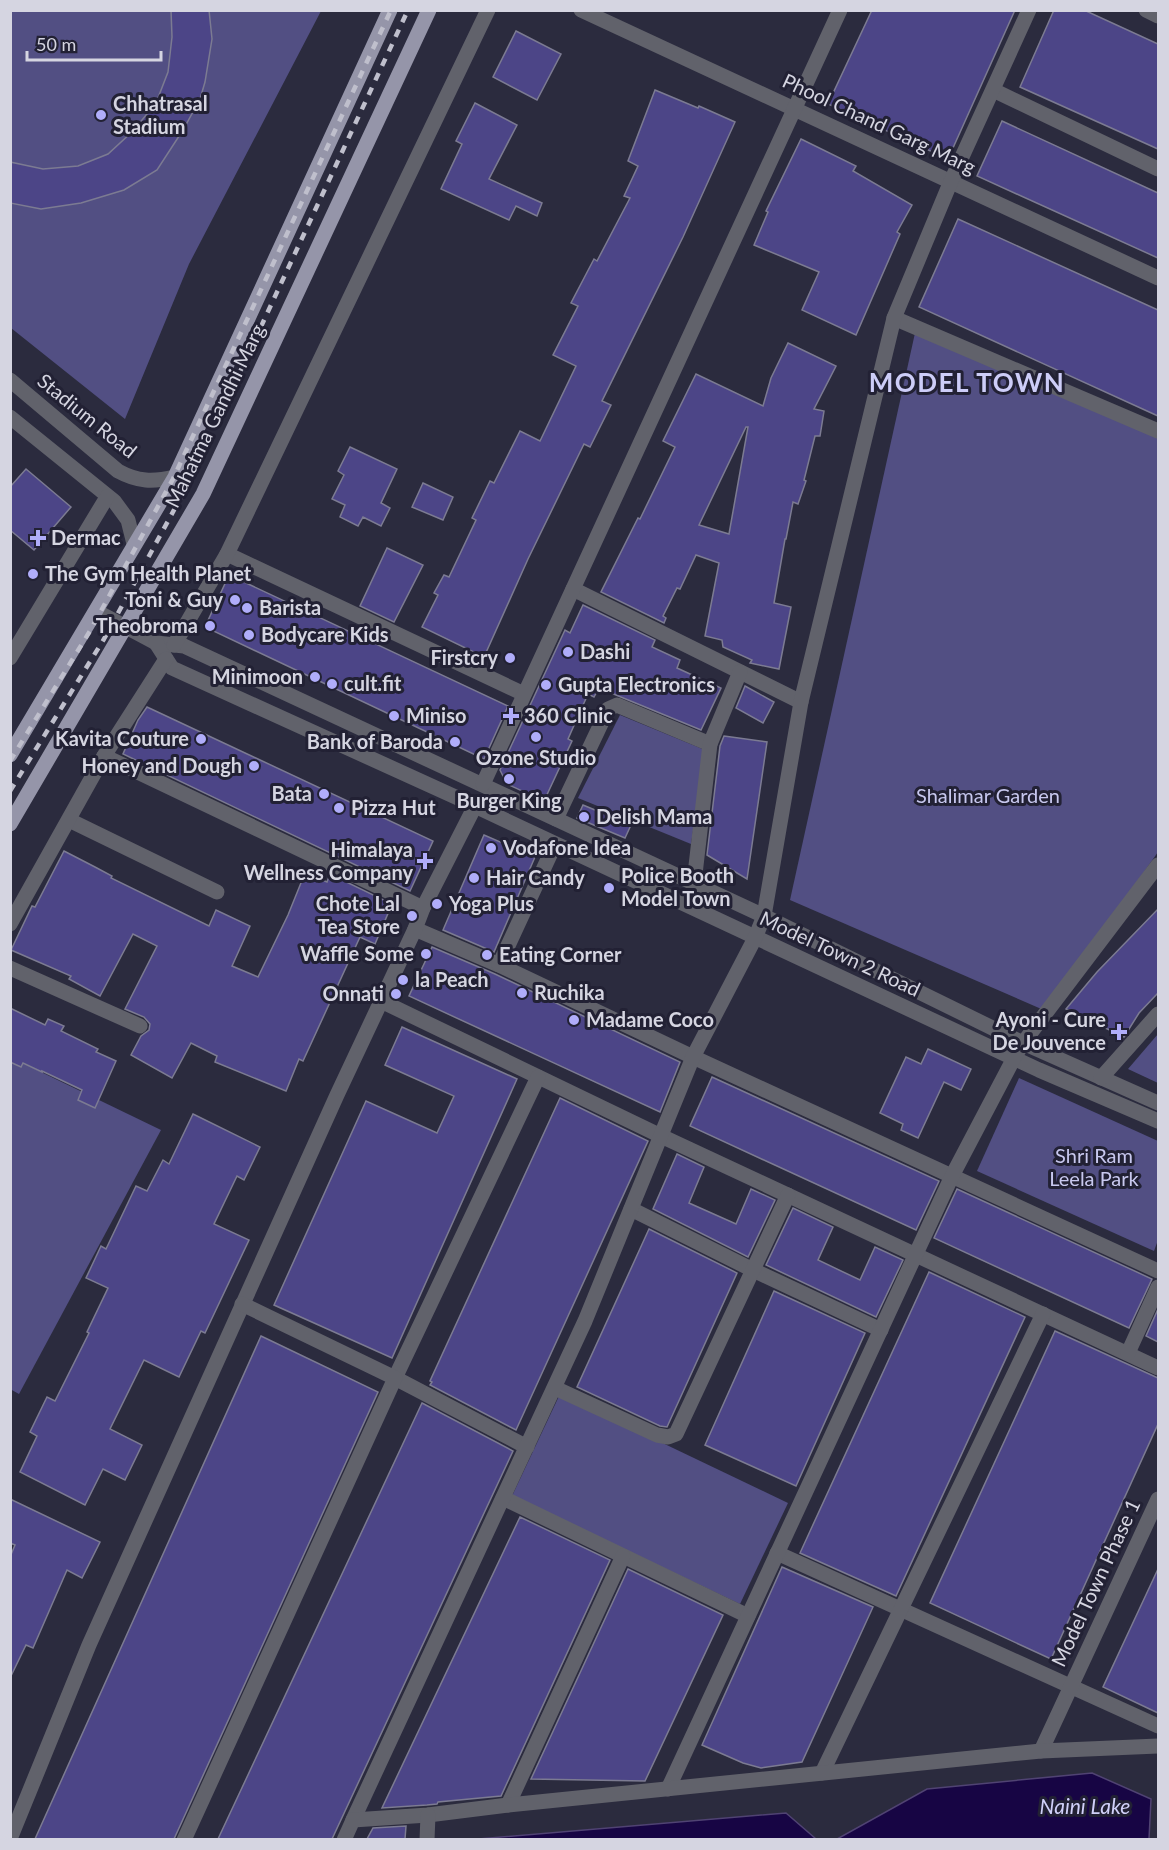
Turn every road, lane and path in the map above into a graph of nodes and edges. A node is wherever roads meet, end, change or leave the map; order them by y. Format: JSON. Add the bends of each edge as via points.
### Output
{"nodes":[{"id":1,"x":390,"y":10,"type":"edge"},
{"id":2,"x":429,"y":10,"type":"edge"},
{"id":3,"x":488,"y":10,"type":"edge"},
{"id":4,"x":581,"y":10,"type":"edge"},
{"id":5,"x":840,"y":10,"type":"edge"},
{"id":6,"x":1029,"y":10,"type":"edge"},
{"id":7,"x":1146,"y":10,"type":"edge"},
{"id":8,"x":1158,"y":16,"type":"edge"},
{"id":9,"x":993,"y":90,"type":"junction"},
{"id":10,"x":795,"y":109,"type":"junction"},
{"id":11,"x":1158,"y":169,"type":"edge"},
{"id":12,"x":951,"y":181,"type":"junction"},
{"id":13,"x":1158,"y":278,"type":"edge"},
{"id":14,"x":894,"y":318,"type":"junction"},
{"id":15,"x":10,"y":380,"type":"edge"},
{"id":16,"x":10,"y":417,"type":"edge"},
{"id":17,"x":1158,"y":431,"type":"edge"},
{"id":18,"x":175,"y":477,"type":"junction"},
{"id":19,"x":107,"y":497,"type":"junction"},
{"id":20,"x":134,"y":544,"type":"junction"},
{"id":21,"x":227,"y":554,"type":"junction"},
{"id":22,"x":573,"y":589,"type":"junction"},
{"id":23,"x":96,"y":610,"type":"junction"},
{"id":24,"x":126,"y":626,"type":"junction"},
{"id":25,"x":153,"y":642,"type":"junction"},
{"id":26,"x":174,"y":645,"type":"junction"},
{"id":27,"x":10,"y":658,"type":"edge"},
{"id":28,"x":166,"y":659,"type":"junction"},
{"id":29,"x":740,"y":672,"type":"junction"},
{"id":30,"x":524,"y":694,"type":"junction"},
{"id":31,"x":801,"y":702,"type":"junction"},
{"id":32,"x":710,"y":744,"type":"junction"},
{"id":33,"x":10,"y":755,"type":"edge"},
{"id":34,"x":104,"y":756,"type":"junction"},
{"id":35,"x":483,"y":784,"type":"junction"},
{"id":36,"x":475,"y":806,"type":"junction"},
{"id":37,"x":556,"y":819,"type":"junction"},
{"id":38,"x":69,"y":820,"type":"junction"},
{"id":39,"x":10,"y":824,"type":"edge"},
{"id":40,"x":555,"y":844,"type":"junction"},
{"id":41,"x":1158,"y":865,"type":"edge"},
{"id":42,"x":694,"y":883,"type":"junction"},
{"id":43,"x":217,"y":892,"type":"dead end"},
{"id":44,"x":423,"y":908,"type":"junction"},
{"id":45,"x":764,"y":916,"type":"junction"},
{"id":46,"x":10,"y":924,"type":"edge"},
{"id":47,"x":415,"y":929,"type":"junction"},
{"id":48,"x":755,"y":938,"type":"junction"},
{"id":49,"x":499,"y":965,"type":"junction"},
{"id":50,"x":10,"y":968,"type":"edge"},
{"id":51,"x":381,"y":1000,"type":"junction"},
{"id":52,"x":1158,"y":1014,"type":"edge"},
{"id":53,"x":140,"y":1026,"type":"dead end"},
{"id":54,"x":1023,"y":1043,"type":"junction"},
{"id":55,"x":693,"y":1057,"type":"junction"},
{"id":56,"x":1014,"y":1058,"type":"junction"},
{"id":57,"x":538,"y":1077,"type":"junction"},
{"id":58,"x":1101,"y":1078,"type":"junction"},
{"id":59,"x":1158,"y":1102,"type":"edge"},
{"id":60,"x":1158,"y":1121,"type":"edge"},
{"id":61,"x":661,"y":1136,"type":"junction"},
{"id":62,"x":952,"y":1176,"type":"junction"},
{"id":63,"x":788,"y":1195,"type":"junction"},
{"id":64,"x":631,"y":1209,"type":"junction"},
{"id":65,"x":915,"y":1255,"type":"junction"},
{"id":66,"x":753,"y":1270,"type":"junction"},
{"id":67,"x":1158,"y":1271,"type":"edge"},
{"id":68,"x":1158,"y":1287,"type":"edge"},
{"id":69,"x":242,"y":1304,"type":"junction"},
{"id":70,"x":1043,"y":1314,"type":"junction"},
{"id":71,"x":880,"y":1330,"type":"junction"},
{"id":72,"x":1128,"y":1353,"type":"junction"},
{"id":73,"x":1158,"y":1368,"type":"edge"},
{"id":74,"x":395,"y":1378,"type":"junction"},
{"id":75,"x":555,"y":1388,"type":"junction"},
{"id":76,"x":527,"y":1447,"type":"junction"},
{"id":77,"x":503,"y":1498,"type":"junction"},
{"id":78,"x":1158,"y":1499,"type":"edge"},
{"id":79,"x":777,"y":1553,"type":"junction"},
{"id":80,"x":623,"y":1556,"type":"junction"},
{"id":81,"x":902,"y":1608,"type":"junction"},
{"id":82,"x":748,"y":1616,"type":"junction"},
{"id":83,"x":1071,"y":1686,"type":"junction"},
{"id":84,"x":1158,"y":1725,"type":"edge"},
{"id":85,"x":1158,"y":1746,"type":"edge"},
{"id":86,"x":1041,"y":1751,"type":"junction"},
{"id":87,"x":822,"y":1773,"type":"junction"},
{"id":88,"x":668,"y":1789,"type":"junction"},
{"id":89,"x":507,"y":1805,"type":"junction"},
{"id":90,"x":428,"y":1815,"type":"junction"},
{"id":91,"x":353,"y":1820,"type":"junction"},
{"id":92,"x":10,"y":1839,"type":"edge"},
{"id":93,"x":184,"y":1839,"type":"edge"},
{"id":94,"x":344,"y":1839,"type":"edge"},
{"id":95,"x":427,"y":1839,"type":"edge"}],
"edges":[{"from":1,"to":18,"type":"main road","name":"Mahatma Gandhi Marg"},
{"from":2,"to":24,"type":"main road","name":"Mahatma Gandhi Marg","via":[[203,494]]},
{"from":3,"to":21,"type":"street"},
{"from":4,"to":10,"type":"street","name":"Phool Chand Garg Marg"},
{"from":5,"to":10,"type":"street"},
{"from":6,"to":9,"type":"street"},
{"from":7,"to":8,"type":"street"},
{"from":9,"to":11,"type":"street"},
{"from":9,"to":12,"type":"street"},
{"from":10,"to":12,"type":"street","name":"Phool Chand Garg Marg"},
{"from":10,"to":22,"type":"street"},
{"from":12,"to":13,"type":"street","name":"Phool Chand Garg Marg"},
{"from":12,"to":14,"type":"street"},
{"from":14,"to":17,"type":"street"},
{"from":14,"to":31,"type":"street"},
{"from":15,"to":18,"type":"street","name":"Stadium Road","via":[[118,471],[153,482]]},
{"from":16,"to":19,"type":"street"},
{"from":18,"to":20,"type":"main road","name":"Mahatma Gandhi Marg"},
{"from":19,"to":20,"type":"street","via":[[128,520]]},
{"from":19,"to":27,"type":"street"},
{"from":20,"to":23,"type":"main road","name":"Mahatma Gandhi Marg"},
{"from":21,"to":26,"type":"street"},
{"from":21,"to":30,"type":"street"},
{"from":22,"to":29,"type":"street"},
{"from":22,"to":30,"type":"street"},
{"from":23,"to":24,"type":"street"},
{"from":23,"to":33,"type":"main road","name":"Mahatma Gandhi Marg"},
{"from":24,"to":25,"type":"street"},
{"from":24,"to":39,"type":"main road","name":"Mahatma Gandhi Marg"},
{"from":25,"to":26,"type":"street","name":"Model Town 2 Road"},
{"from":25,"to":28,"type":"street","name":"Model Town 2 Road"},
{"from":26,"to":35,"type":"street","name":"Model Town 2 Road","via":[[184,646]]},
{"from":28,"to":34,"type":"street"},
{"from":28,"to":36,"type":"street","name":"Model Town 2 Road","via":[[172,668]]},
{"from":29,"to":31,"type":"street"},
{"from":29,"to":32,"type":"street"},
{"from":30,"to":35,"type":"street"},
{"from":31,"to":45,"type":"street"},
{"from":32,"to":37,"type":"street","via":[[617,705],[608,709]]},
{"from":32,"to":42,"type":"street"},
{"from":34,"to":38,"type":"street"},
{"from":34,"to":44,"type":"street"},
{"from":35,"to":37,"type":"street","name":"Model Town 2 Road"},
{"from":36,"to":40,"type":"street","name":"Model Town 2 Road"},
{"from":36,"to":44,"type":"street"},
{"from":37,"to":42,"type":"street","name":"Model Town 2 Road"},
{"from":38,"to":43,"type":"street"},
{"from":38,"to":46,"type":"street"},
{"from":40,"to":48,"type":"street","name":"Model Town 2 Road"},
{"from":40,"to":49,"type":"street"},
{"from":41,"to":54,"type":"street"},
{"from":42,"to":45,"type":"street","name":"Model Town 2 Road"},
{"from":44,"to":47,"type":"street"},
{"from":45,"to":48,"type":"street"},
{"from":45,"to":54,"type":"street","name":"Model Town 2 Road"},
{"from":47,"to":49,"type":"street"},
{"from":47,"to":51,"type":"street"},
{"from":48,"to":55,"type":"street"},
{"from":48,"to":56,"type":"street","name":"Model Town 2 Road"},
{"from":49,"to":55,"type":"street"},
{"from":50,"to":53,"type":"street"},
{"from":51,"to":57,"type":"street"},
{"from":51,"to":69,"type":"street"},
{"from":52,"to":58,"type":"street"},
{"from":54,"to":56,"type":"street"},
{"from":54,"to":58,"type":"street","name":"Model Town 2 Road"},
{"from":55,"to":61,"type":"street"},
{"from":55,"to":62,"type":"street"},
{"from":56,"to":60,"type":"street","name":"Model Town 2 Road"},
{"from":56,"to":62,"type":"street"},
{"from":57,"to":61,"type":"street"},
{"from":57,"to":74,"type":"street"},
{"from":58,"to":59,"type":"street","name":"Model Town 2 Road"},
{"from":61,"to":63,"type":"street"},
{"from":61,"to":64,"type":"street"},
{"from":62,"to":65,"type":"street"},
{"from":62,"to":67,"type":"street"},
{"from":63,"to":65,"type":"street"},
{"from":63,"to":66,"type":"street"},
{"from":64,"to":66,"type":"street"},
{"from":64,"to":75,"type":"street"},
{"from":65,"to":70,"type":"street"},
{"from":65,"to":71,"type":"street"},
{"from":66,"to":71,"type":"street"},
{"from":66,"to":75,"type":"street","via":[[676,1434],[657,1435]]},
{"from":68,"to":72,"type":"street"},
{"from":69,"to":74,"type":"street"},
{"from":69,"to":92,"type":"street","via":[[89,1645]]},
{"from":70,"to":72,"type":"street"},
{"from":70,"to":81,"type":"street"},
{"from":71,"to":79,"type":"street"},
{"from":72,"to":73,"type":"street"},
{"from":74,"to":76,"type":"street"},
{"from":74,"to":93,"type":"street"},
{"from":75,"to":76,"type":"street"},
{"from":76,"to":77,"type":"street"},
{"from":77,"to":80,"type":"street"},
{"from":77,"to":91,"type":"street"},
{"from":78,"to":83,"type":"street","name":"Model Town Phase 1"},
{"from":79,"to":81,"type":"street"},
{"from":79,"to":82,"type":"street"},
{"from":80,"to":82,"type":"street"},
{"from":80,"to":89,"type":"street"},
{"from":81,"to":83,"type":"street"},
{"from":81,"to":87,"type":"street"},
{"from":82,"to":88,"type":"street"},
{"from":83,"to":84,"type":"street"},
{"from":83,"to":86,"type":"street","name":"Model Town Phase 1"},
{"from":85,"to":86,"type":"street"},
{"from":86,"to":87,"type":"street"},
{"from":87,"to":88,"type":"street"},
{"from":88,"to":89,"type":"street"},
{"from":89,"to":90,"type":"street"},
{"from":90,"to":91,"type":"street"},
{"from":90,"to":95,"type":"street"},
{"from":91,"to":94,"type":"street"}]}
